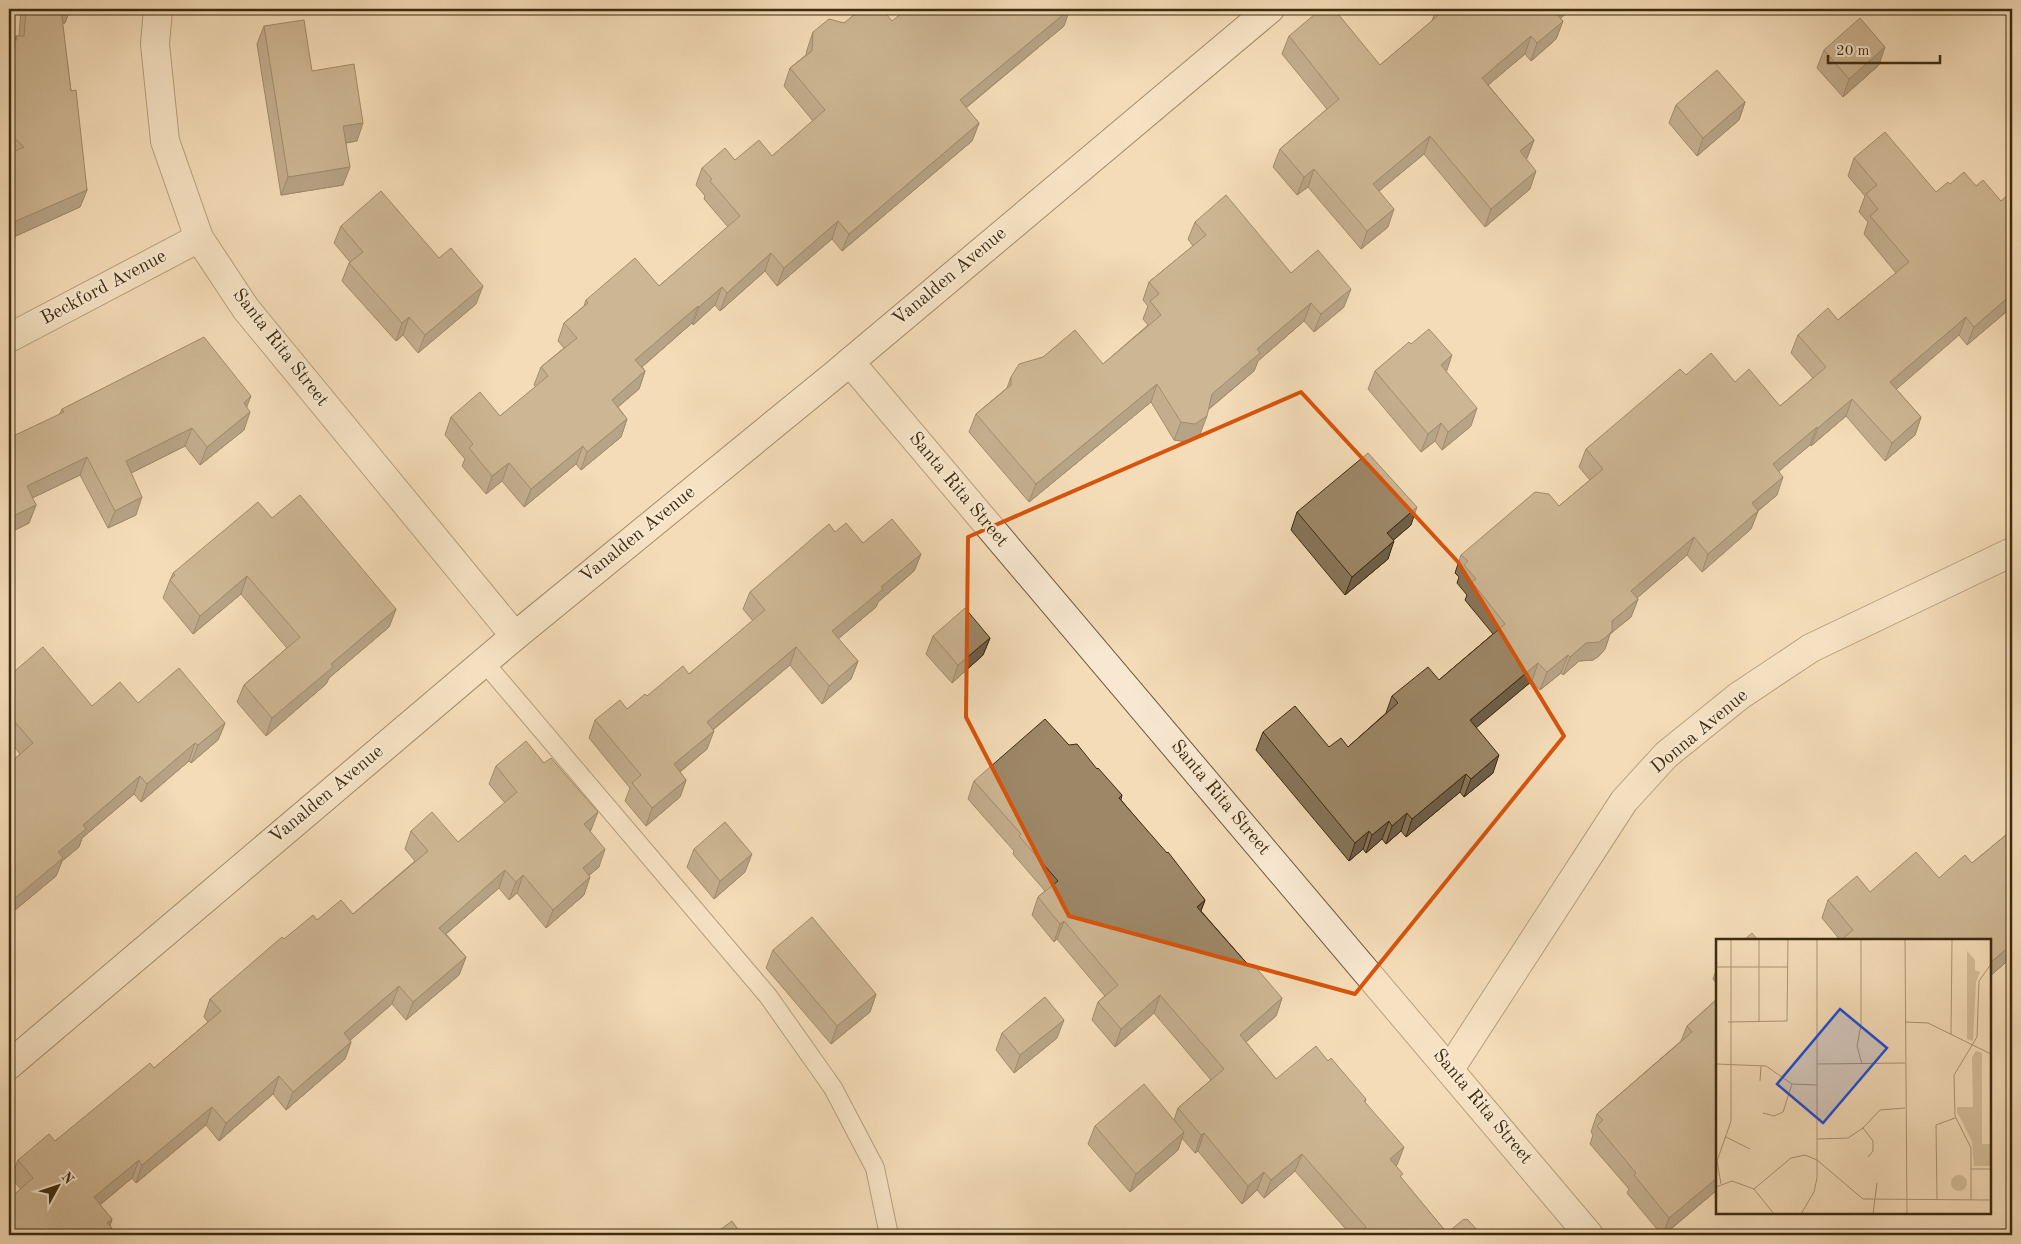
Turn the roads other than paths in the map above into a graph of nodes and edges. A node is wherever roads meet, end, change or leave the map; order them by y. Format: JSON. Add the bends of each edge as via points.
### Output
{"nodes":[{"id":1,"x":158,"y":9,"type":"edge"},
{"id":2,"x":1270,"y":9,"type":"edge"},
{"id":3,"x":199,"y":238,"type":"junction"},
{"id":4,"x":9,"y":338,"type":"edge"},
{"id":5,"x":850,"y":362,"type":"junction"},
{"id":6,"x":2012,"y":552,"type":"edge"},
{"id":7,"x":515,"y":636,"type":"junction"},
{"id":8,"x":484,"y":662,"type":"junction"},
{"id":9,"x":9,"y":1064,"type":"edge"},
{"id":10,"x":1450,"y":1069,"type":"junction"},
{"id":11,"x":889,"y":1235,"type":"edge"},
{"id":12,"x":1589,"y":1235,"type":"edge"}],
"edges":[{"from":1,"to":3,"type":"street","name":"Santa Rita Street","via":[[155,44],[166,141]]},
{"from":2,"to":5,"type":"street","name":"Vanalden Avenue"},
{"from":3,"to":4,"type":"street","name":"Beckford Avenue"},
{"from":3,"to":7,"type":"street","name":"Santa Rita Street","via":[[246,309]]},
{"from":5,"to":7,"type":"street","name":"Vanalden Avenue"},
{"from":5,"to":10,"type":"street","name":"Santa Rita Street"},
{"from":6,"to":10,"type":"street","name":"Donna Avenue","via":[[1811,648],[1739,696],[1666,755],[1624,802]]},
{"from":7,"to":8,"type":"street","name":"Vanalden Avenue"},
{"from":8,"to":9,"type":"street","name":"Vanalden Avenue"},
{"from":8,"to":11,"type":"lane","via":[[768,996],[828,1080],[875,1168]]},
{"from":10,"to":12,"type":"street","name":"Santa Rita Street"}]}
